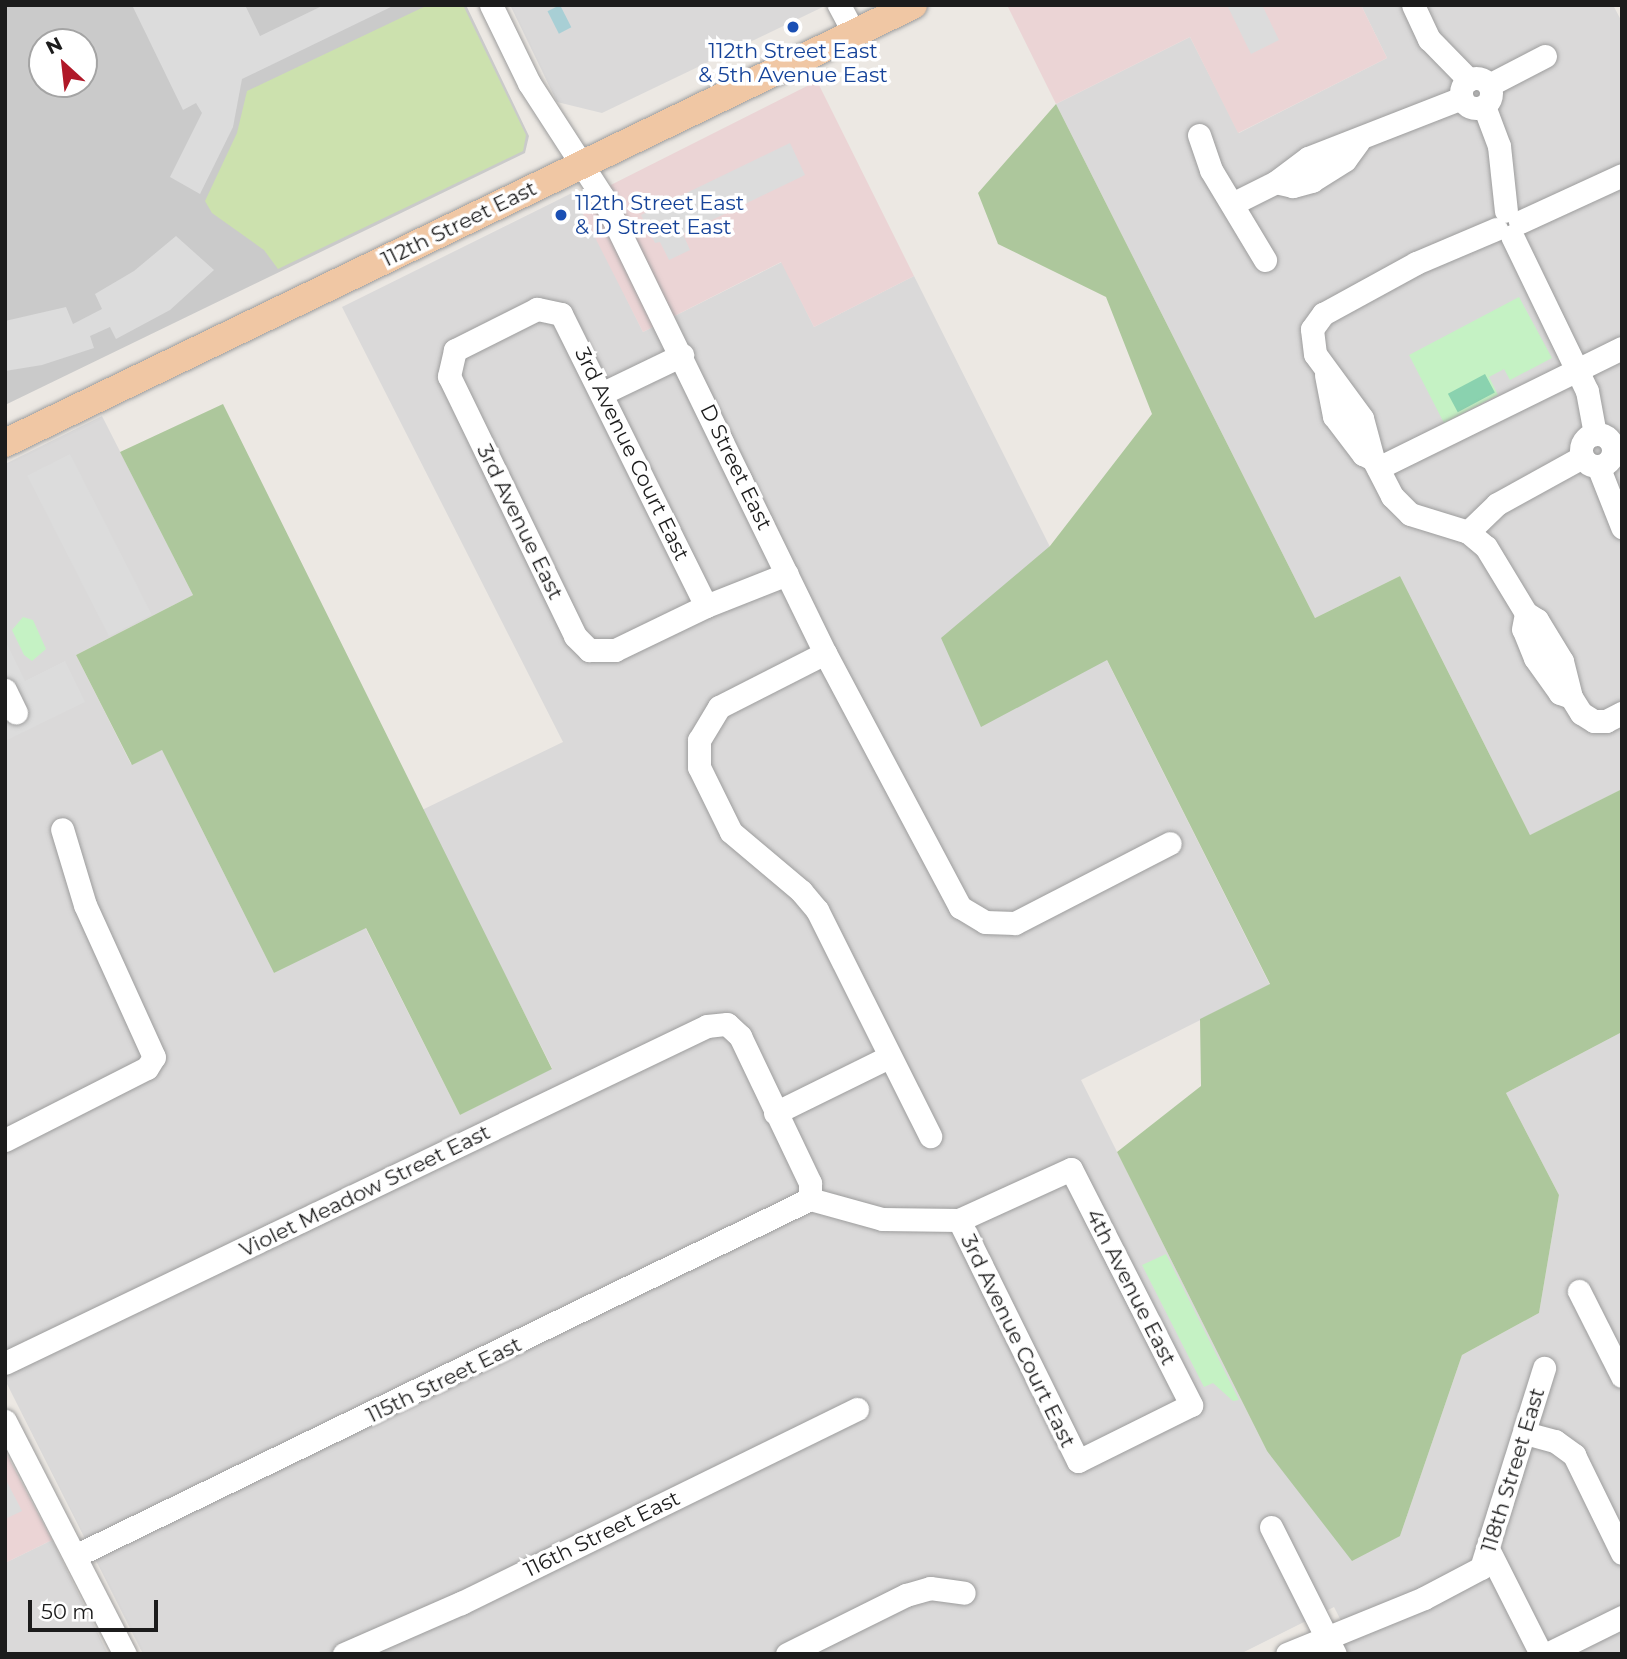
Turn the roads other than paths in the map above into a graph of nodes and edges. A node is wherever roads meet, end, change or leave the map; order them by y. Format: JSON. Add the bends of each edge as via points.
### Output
{"nodes":[{"id":1,"x":491,"y":5,"type":"edge"},
{"id":2,"x":839,"y":5,"type":"edge"},
{"id":3,"x":913,"y":5,"type":"edge"},
{"id":4,"x":1413,"y":5,"type":"edge"},
{"id":5,"x":853,"y":33,"type":"junction"},
{"id":6,"x":1545,"y":56,"type":"dead end"},
{"id":7,"x":1476,"y":92,"type":"junction"},
{"id":8,"x":1199,"y":135,"type":"dead end"},
{"id":9,"x":581,"y":165,"type":"junction"},
{"id":10,"x":1622,"y":175,"type":"edge"},
{"id":11,"x":1234,"y":203,"type":"junction"},
{"id":12,"x":1509,"y":225,"type":"junction"},
{"id":13,"x":1265,"y":260,"type":"dead end"},
{"id":14,"x":1622,"y":348,"type":"edge"},
{"id":15,"x":682,"y":355,"type":"junction"},
{"id":16,"x":449,"y":364,"type":"joint"},
{"id":17,"x":1575,"y":368,"type":"junction"},
{"id":18,"x":603,"y":393,"type":"junction"},
{"id":19,"x":1609,"y":438,"type":"edge"},
{"id":20,"x":5,"y":443,"type":"edge"},
{"id":21,"x":1590,"y":462,"type":"junction"},
{"id":22,"x":1375,"y":463,"type":"junction"},
{"id":23,"x":1622,"y":527,"type":"edge"},
{"id":24,"x":1468,"y":532,"type":"junction"},
{"id":25,"x":787,"y":574,"type":"junction"},
{"id":26,"x":706,"y":606,"type":"junction"},
{"id":27,"x":825,"y":653,"type":"junction"},
{"id":28,"x":5,"y":690,"type":"edge"},
{"id":29,"x":16,"y":713,"type":"dead end"},
{"id":30,"x":1622,"y":713,"type":"edge"},
{"id":31,"x":62,"y":829,"type":"dead end"},
{"id":32,"x":1170,"y":843,"type":"dead end"},
{"id":33,"x":889,"y":1057,"type":"junction"},
{"id":34,"x":775,"y":1113,"type":"junction"},
{"id":35,"x":930,"y":1136,"type":"dead end"},
{"id":36,"x":5,"y":1140,"type":"edge"},
{"id":37,"x":810,"y":1199,"type":"junction"},
{"id":38,"x":959,"y":1220,"type":"junction"},
{"id":39,"x":1579,"y":1291,"type":"dead end"},
{"id":40,"x":5,"y":1363,"type":"edge"},
{"id":41,"x":1544,"y":1368,"type":"dead end"},
{"id":42,"x":1622,"y":1376,"type":"edge"},
{"id":43,"x":857,"y":1409,"type":"dead end"},
{"id":44,"x":5,"y":1420,"type":"edge"},
{"id":45,"x":1525,"y":1433,"type":"junction"},
{"id":46,"x":1078,"y":1461,"type":"joint"},
{"id":47,"x":1271,"y":1527,"type":"dead end"},
{"id":48,"x":1489,"y":1551,"type":"junction"},
{"id":49,"x":1622,"y":1553,"type":"edge"},
{"id":50,"x":75,"y":1556,"type":"junction"},
{"id":51,"x":964,"y":1593,"type":"dead end"},
{"id":52,"x":1622,"y":1617,"type":"edge"},
{"id":53,"x":1330,"y":1644,"type":"edge"},
{"id":54,"x":125,"y":1654,"type":"edge"},
{"id":55,"x":344,"y":1654,"type":"edge"},
{"id":56,"x":787,"y":1654,"type":"edge"},
{"id":57,"x":1287,"y":1654,"type":"edge"},
{"id":58,"x":1541,"y":1654,"type":"edge"},
{"id":59,"x":1547,"y":1654,"type":"edge"}],
"edges":[{"from":1,"to":9,"type":"street","name":"D Street East","via":[[529,83]]},
{"from":2,"to":5,"type":"street"},
{"from":3,"to":5,"type":"main road","name":"112th Street East"},
{"from":4,"to":7,"type":"street","via":[[1429,38]]},
{"from":5,"to":9,"type":"main road","name":"112th Street East"},
{"from":6,"to":7,"type":"street"},
{"from":7,"to":11,"type":"street","via":[[1308,158],[1276,182]]},
{"from":7,"to":12,"type":"street","via":[[1499,146]]},
{"from":8,"to":11,"type":"street","via":[[1212,170]]},
{"from":9,"to":15,"type":"street","name":"D Street East","via":[[602,196]]},
{"from":9,"to":20,"type":"main road","name":"112th Street East"},
{"from":10,"to":12,"type":"street"},
{"from":11,"to":13,"type":"street"},
{"from":12,"to":17,"type":"street"},
{"from":12,"to":22,"type":"street","via":[[1416,263],[1323,314],[1315,323],[1310,344],[1326,374],[1334,416]]},
{"from":14,"to":17,"type":"street"},
{"from":15,"to":18,"type":"street"},
{"from":15,"to":25,"type":"street","name":"D Street East"},
{"from":16,"to":18,"type":"street","name":"3rd Avenue Court East","via":[[455,350],[467,341],[537,309],[551,310],[569,323]]},
{"from":16,"to":26,"type":"street","name":"3rd Avenue East","via":[[449,376],[575,636],[589,650],[615,650]]},
{"from":17,"to":19,"type":"street"},
{"from":17,"to":22,"type":"street"},
{"from":18,"to":26,"type":"street","name":"3rd Avenue Court East"},
{"from":19,"to":21,"type":"street","via":[[1609,461]]},
{"from":21,"to":23,"type":"street"},
{"from":21,"to":24,"type":"street","via":[[1497,504]]},
{"from":22,"to":24,"type":"street","via":[[1392,496],[1410,514]]},
{"from":24,"to":30,"type":"street","via":[[1498,562],[1526,613],[1523,629],[1535,658],[1560,694],[1571,697],[1588,718],[1606,721]]},
{"from":25,"to":26,"type":"street"},
{"from":25,"to":27,"type":"street","name":"D Street East"},
{"from":27,"to":32,"type":"street","name":"D Street East","via":[[960,907],[985,922],[1015,923]]},
{"from":27,"to":33,"type":"street","via":[[719,707],[704,728],[699,759],[706,787],[731,832],[817,910]]},
{"from":28,"to":29,"type":"street"},
{"from":31,"to":36,"type":"street","via":[[85,905],[155,1051],[147,1068]]},
{"from":33,"to":34,"type":"street"},
{"from":33,"to":35,"type":"street"},
{"from":34,"to":37,"type":"street","via":[[810,1183]]},
{"from":34,"to":40,"type":"street","name":"Violet Meadow Street East","via":[[740,1036],[727,1024],[707,1026]]},
{"from":37,"to":38,"type":"street","via":[[882,1219]]},
{"from":37,"to":50,"type":"street","name":"115th Street East"},
{"from":38,"to":46,"type":"street","name":"3rd Avenue Court East"},
{"from":38,"to":46,"type":"street","name":"4th Avenue East","via":[[1071,1169],[1191,1405]]},
{"from":39,"to":42,"type":"street"},
{"from":41,"to":45,"type":"street","name":"118th Street East"},
{"from":43,"to":55,"type":"street","name":"116th Street East","via":[[461,1603]]},
{"from":44,"to":50,"type":"street"},
{"from":45,"to":48,"type":"street","name":"118th Street East"},
{"from":45,"to":49,"type":"street","via":[[1555,1441],[1574,1455]]},
{"from":47,"to":53,"type":"street"},
{"from":48,"to":53,"type":"street","name":"118th Street East","via":[[1474,1574]]},
{"from":48,"to":58,"type":"street"},
{"from":50,"to":54,"type":"street"},
{"from":51,"to":56,"type":"street","via":[[930,1588],[906,1595]]},
{"from":52,"to":59,"type":"street"},
{"from":53,"to":57,"type":"street","name":"118th Street East"}]}
